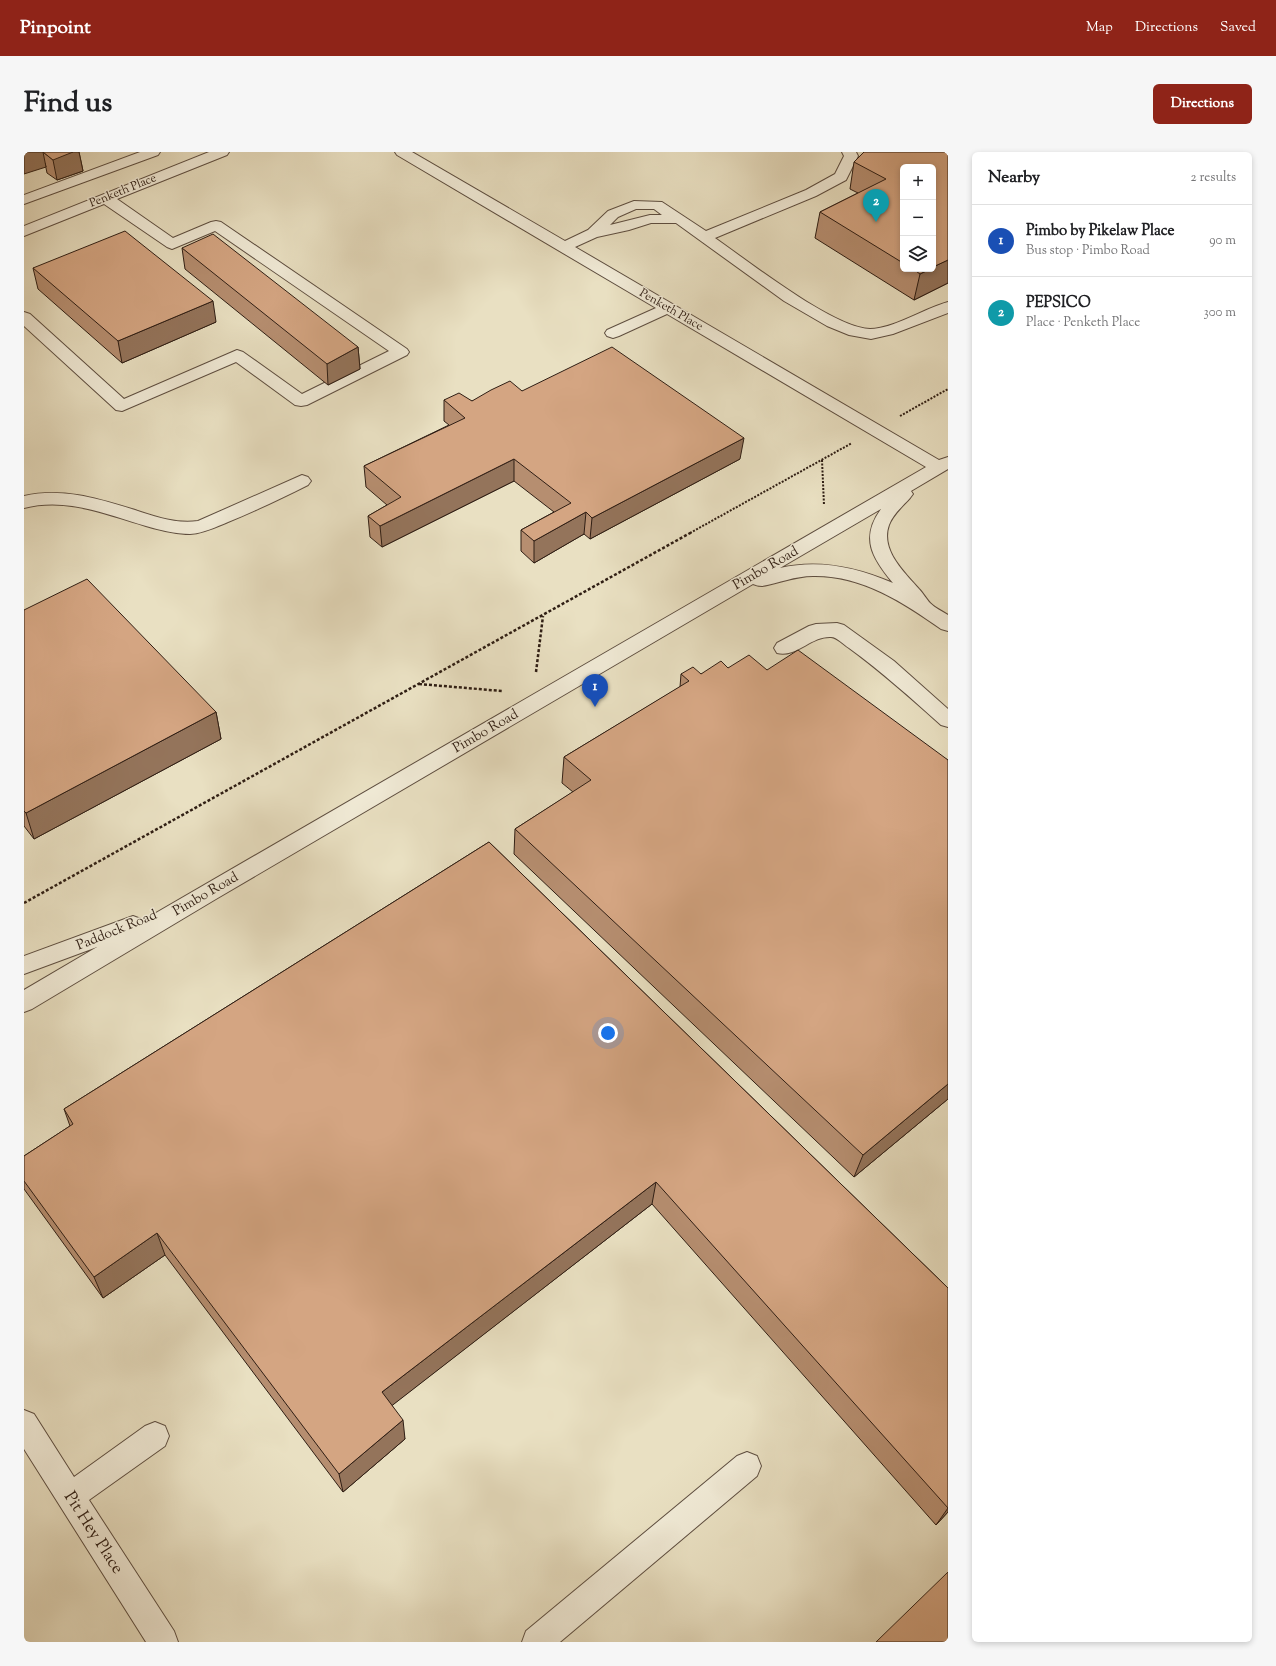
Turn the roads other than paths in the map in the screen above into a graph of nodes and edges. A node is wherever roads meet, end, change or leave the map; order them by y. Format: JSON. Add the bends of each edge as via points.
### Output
{"nodes":[{"id":1,"x":153,"y":152,"type":"edge"},
{"id":2,"x":222,"y":152,"type":"edge"},
{"id":3,"x":402,"y":152,"type":"edge"},
{"id":4,"x":849,"y":152,"type":"edge"},
{"id":5,"x":105,"y":198,"type":"junction"},
{"id":6,"x":24,"y":200,"type":"edge"},
{"id":7,"x":24,"y":231,"type":"edge"},
{"id":8,"x":704,"y":237,"type":"junction"},
{"id":9,"x":564,"y":247,"type":"junction"},
{"id":10,"x":668,"y":308,"type":"junction"},
{"id":11,"x":948,"y":308,"type":"edge"},
{"id":12,"x":24,"y":317,"type":"edge"},
{"id":13,"x":614,"y":333,"type":"dead end"},
{"id":14,"x":944,"y":465,"type":"edge"},
{"id":15,"x":922,"y":478,"type":"junction"},
{"id":16,"x":302,"y":481,"type":"dead end"},
{"id":17,"x":24,"y":502,"type":"edge"},
{"id":18,"x":716,"y":597,"type":"junction"},
{"id":19,"x":924,"y":607,"type":"junction"},
{"id":20,"x":948,"y":624,"type":"edge"},
{"id":21,"x":784,"y":648,"type":"dead end"},
{"id":22,"x":948,"y":720,"type":"edge"},
{"id":23,"x":208,"y":893,"type":"junction"},
{"id":24,"x":24,"y":965,"type":"edge"},
{"id":25,"x":24,"y":1002,"type":"edge"},
{"id":26,"x":24,"y":1424,"type":"edge"},
{"id":27,"x":155,"y":1436,"type":"dead end"},
{"id":28,"x":748,"y":1466,"type":"dead end"},
{"id":29,"x":70,"y":1497,"type":"junction"},
{"id":30,"x":163,"y":1642,"type":"edge"},
{"id":31,"x":538,"y":1642,"type":"edge"}],
"edges":[{"from":1,"to":6,"type":"street"},
{"from":2,"to":5,"type":"street","name":"Penketh Place"},
{"from":3,"to":9,"type":"street","name":"Penketh Place"},
{"from":4,"to":8,"type":"street","via":[[851,156],[841,177],[811,193]]},
{"from":5,"to":7,"type":"street","name":"Penketh Place"},
{"from":5,"to":12,"type":"street","via":[[172,244],[216,225],[401,352],[301,401],[237,355],[122,406]]},
{"from":8,"to":9,"type":"street","via":[[679,219],[650,219],[592,233]]},
{"from":8,"to":11,"type":"street","via":[[790,298],[833,323],[855,332],[871,334],[893,330]]},
{"from":9,"to":10,"type":"street","name":"Penketh Place"},
{"from":10,"to":13,"type":"street"},
{"from":10,"to":14,"type":"street","name":"Penketh Place","via":[[875,430]]},
{"from":14,"to":15,"type":"street","name":"Pimbo Road"},
{"from":15,"to":18,"type":"street","name":"Pimbo Road"},
{"from":15,"to":19,"type":"street","via":[[890,509],[880,525],[877,540],[890,566]]},
{"from":16,"to":17,"type":"street","via":[[244,509],[200,526],[175,526],[153,522],[75,500],[42,499]]},
{"from":18,"to":19,"type":"street","via":[[776,575],[819,570],[863,578]]},
{"from":18,"to":23,"type":"street","name":"Pimbo Road"},
{"from":19,"to":20,"type":"street"},
{"from":21,"to":22,"type":"street","via":[[816,631],[837,630],[887,666]]},
{"from":23,"to":24,"type":"street","name":"Paddock Road","via":[[121,930]]},
{"from":23,"to":25,"type":"street","name":"Pimbo Road"},
{"from":26,"to":29,"type":"street","name":"Pit Hey Place"},
{"from":27,"to":29,"type":"street"},
{"from":28,"to":31,"type":"street"},
{"from":29,"to":30,"type":"street","name":"Pit Hey Place"}]}
